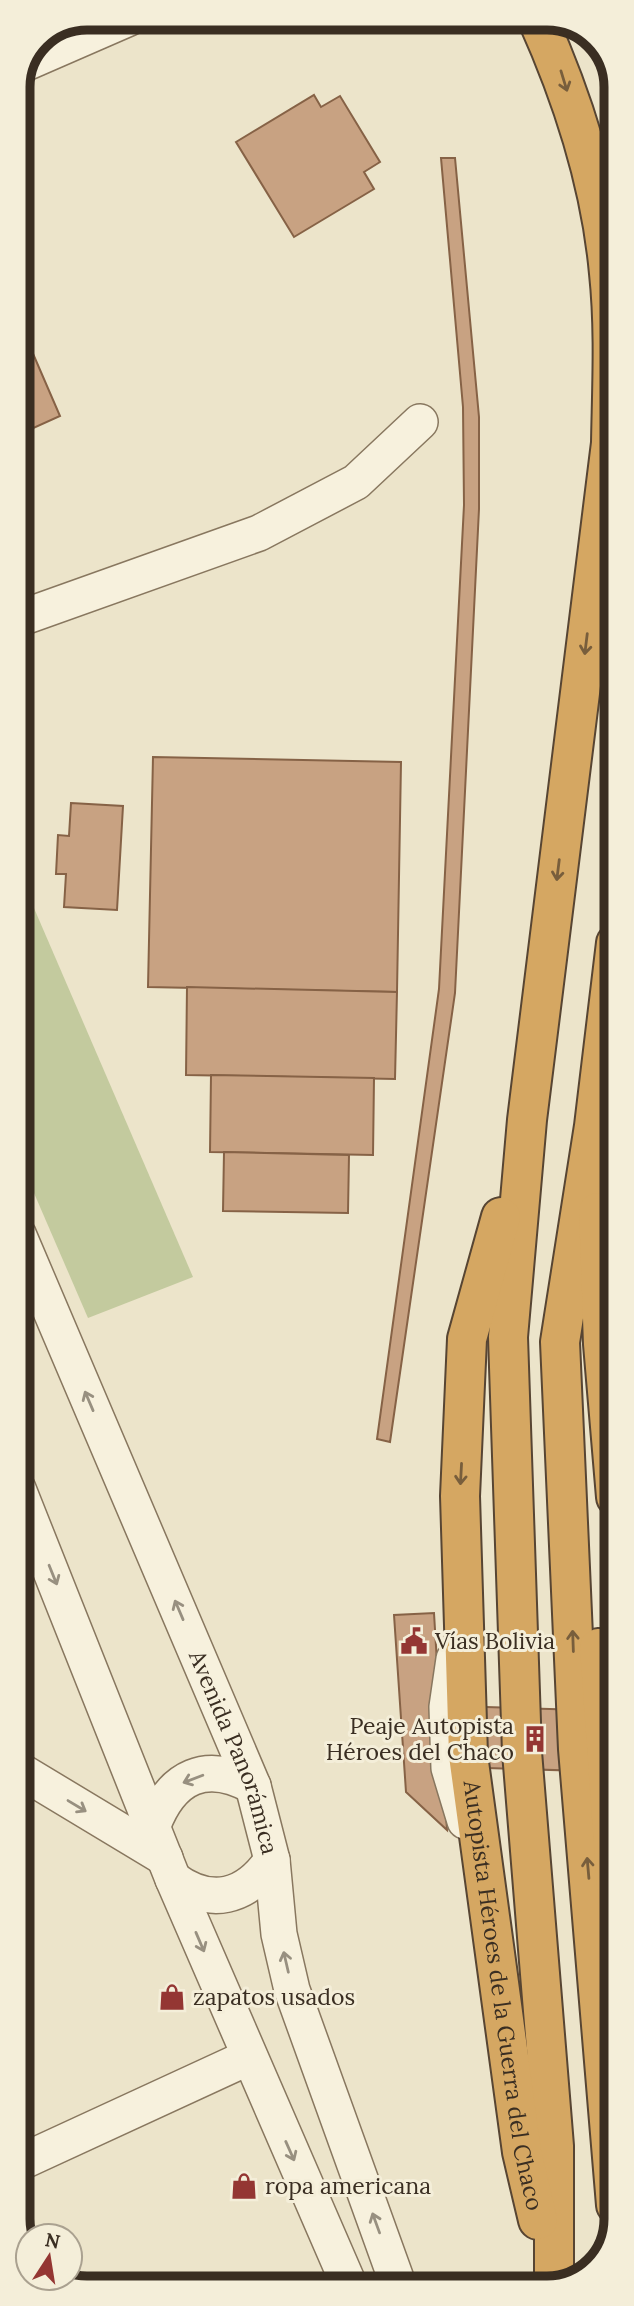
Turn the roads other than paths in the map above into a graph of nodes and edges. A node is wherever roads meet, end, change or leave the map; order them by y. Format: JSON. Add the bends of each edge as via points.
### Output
{"nodes":[{"id":1,"x":101,"y":30,"type":"edge"},
{"id":2,"x":543,"y":30,"type":"edge"},
{"id":3,"x":38,"y":58,"type":"edge"},
{"id":4,"x":604,"y":234,"type":"edge"},
{"id":5,"x":420,"y":422,"type":"dead end"},
{"id":6,"x":604,"y":499,"type":"edge"},
{"id":7,"x":30,"y":615,"type":"edge"},
{"id":8,"x":604,"y":1043,"type":"edge"},
{"id":9,"x":527,"y":1120,"type":"junction"},
{"id":10,"x":594,"y":1126,"type":"junction"},
{"id":11,"x":604,"y":1195,"type":"edge"},
{"id":12,"x":30,"y":1262,"type":"edge"},
{"id":13,"x":604,"y":1356,"type":"edge"},
{"id":14,"x":30,"y":1519,"type":"edge"},
{"id":15,"x":604,"y":1714,"type":"edge"},
{"id":16,"x":30,"y":1777,"type":"edge"},
{"id":17,"x":253,"y":1786,"type":"junction"},
{"id":18,"x":153,"y":1825,"type":"junction"},
{"id":19,"x":272,"y":1860,"type":"junction"},
{"id":20,"x":169,"y":1869,"type":"junction"},
{"id":21,"x":604,"y":2053,"type":"edge"},
{"id":22,"x":249,"y":2057,"type":"junction"},
{"id":23,"x":30,"y":2158,"type":"edge"},
{"id":24,"x":394,"y":2273,"type":"edge"},
{"id":25,"x":554,"y":2275,"type":"edge"},
{"id":26,"x":336,"y":2276,"type":"edge"},
{"id":27,"x":551,"y":2276,"type":"edge"}],
"edges":[{"from":1,"to":3,"type":"street"},
{"from":2,"to":4,"type":"highway","name":"Autopista Héroes de la Guerra del Chaco","one_way":true,"via":[[561,70],[598,195]]},
{"from":5,"to":7,"type":"street","via":[[356,482],[259,533]]},
{"from":6,"to":9,"type":"highway","name":"Autopista Héroes de la Guerra del Chaco","one_way":true},
{"from":8,"to":10,"type":"highway"},
{"from":9,"to":25,"type":"highway","name":"Autopista Héroes de la Guerra del Chaco","via":[[508,1337],[522,1752],[554,2146]]},
{"from":9,"to":27,"type":"highway","name":"Autopista Héroes de la Guerra del Chaco","one_way":true,"via":[[467,1339],[460,1496],[468,1755],[522,2152]]},
{"from":10,"to":11,"type":"highway"},
{"from":10,"to":13,"type":"highway"},
{"from":10,"to":15,"type":"highway","via":[[579,1352]]},
{"from":21,"to":10,"type":"highway","one_way":true,"via":[[578,1749],[560,1342]]},
{"from":17,"to":12,"type":"street","name":"Avenida Panorámica","one_way":true},
{"from":14,"to":18,"type":"street","one_way":true},
{"from":16,"to":20,"type":"street","one_way":true},
{"from":17,"to":18,"type":"street","one_way":true,"via":[[235,1776],[194,1776],[162,1801]]},
{"from":17,"to":19,"type":"street","name":"Avenida Panorámica"},
{"from":18,"to":20,"type":"street"},
{"from":19,"to":20,"type":"street","via":[[244,1889],[225,1895],[186,1889]]},
{"from":24,"to":19,"type":"street","name":"Avenida Panorámica","one_way":true,"via":[[292,1990],[279,1934]]},
{"from":20,"to":22,"type":"street","one_way":true},
{"from":22,"to":23,"type":"street"},
{"from":22,"to":26,"type":"street","one_way":true}]}
